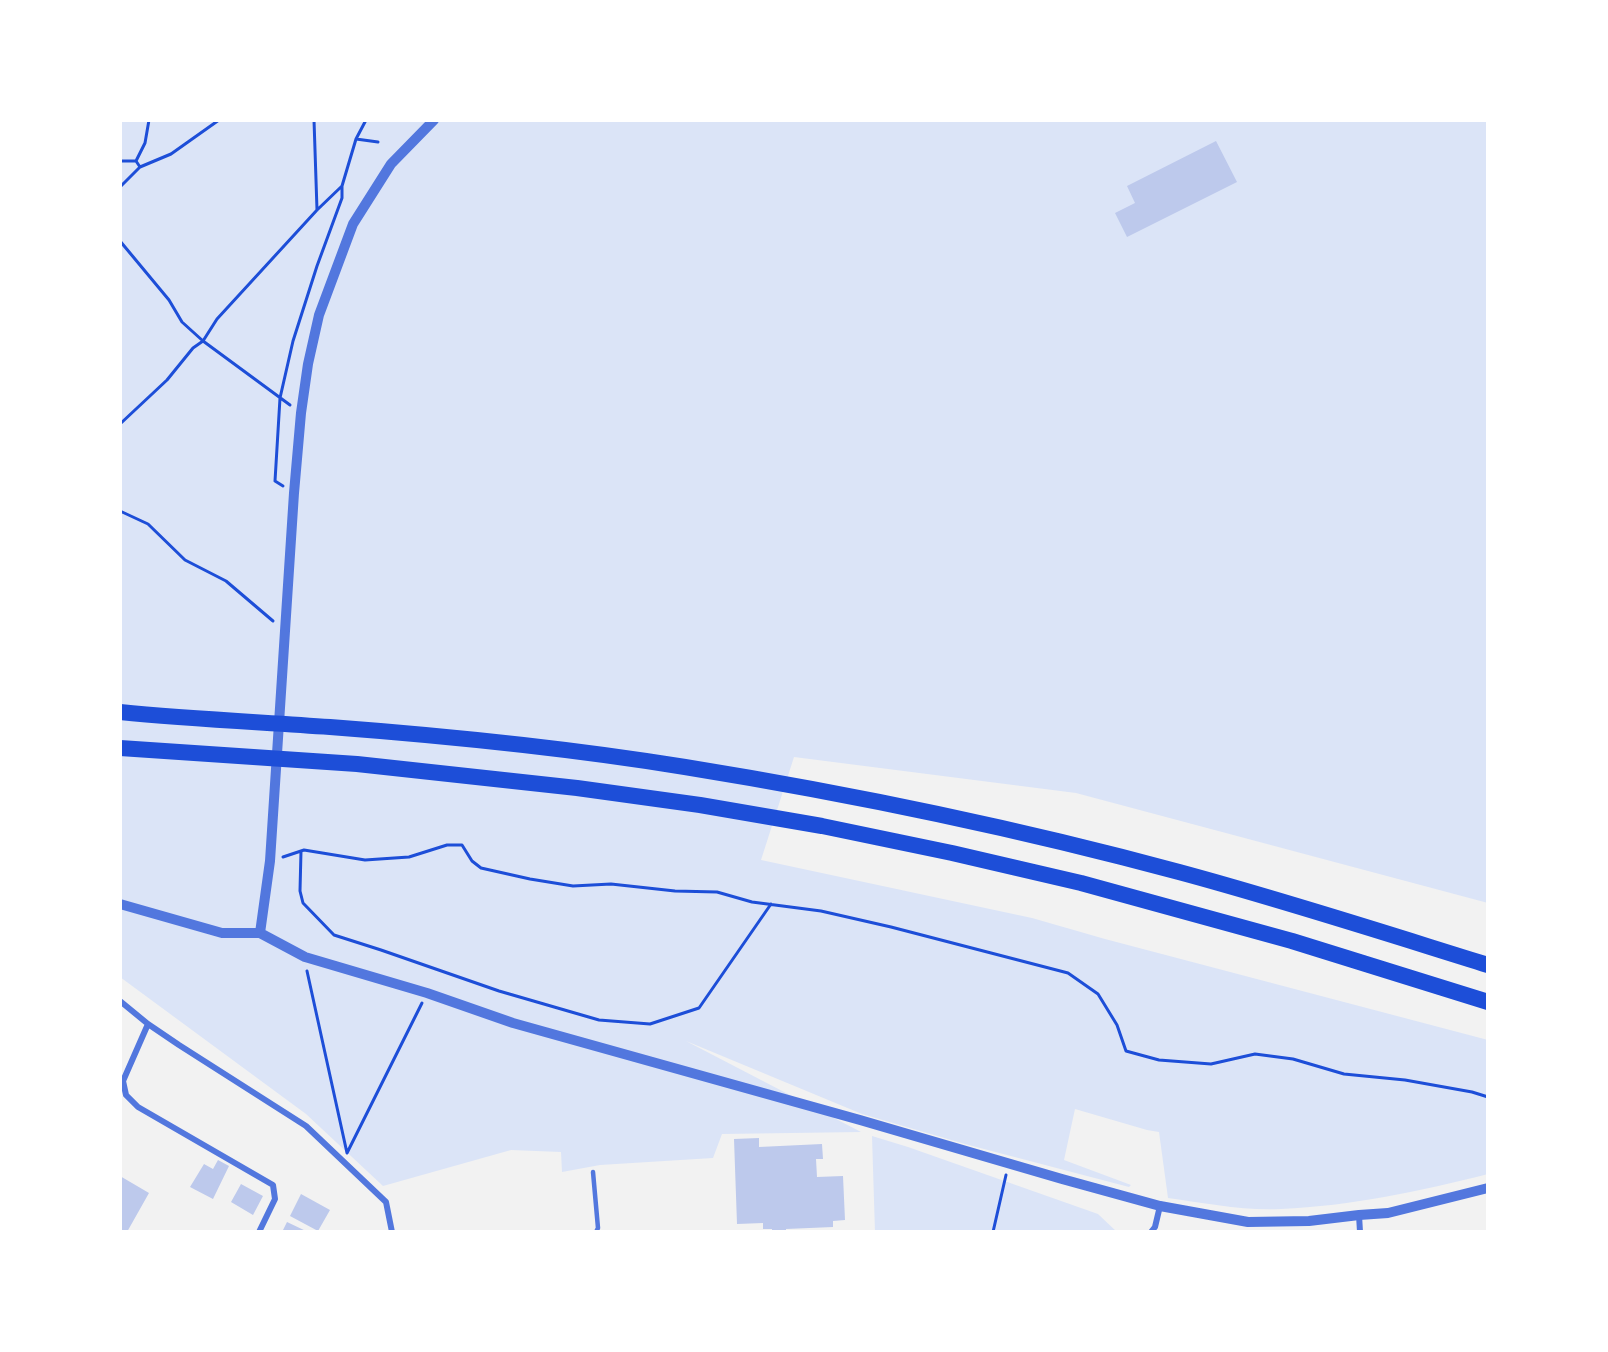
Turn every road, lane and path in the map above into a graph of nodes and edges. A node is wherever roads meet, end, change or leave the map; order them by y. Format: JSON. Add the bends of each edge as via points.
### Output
{"nodes":[{"id":1,"x":149,"y":120,"type":"edge"},
{"id":2,"x":219,"y":120,"type":"edge"},
{"id":3,"x":314,"y":120,"type":"edge"},
{"id":4,"x":366,"y":120,"type":"edge"},
{"id":5,"x":434,"y":120,"type":"edge"},
{"id":6,"x":356,"y":139,"type":"junction"},
{"id":7,"x":378,"y":142,"type":"dead end"},
{"id":8,"x":136,"y":161,"type":"junction"},
{"id":9,"x":120,"y":162,"type":"edge"},
{"id":10,"x":140,"y":167,"type":"junction"},
{"id":11,"x":120,"y":187,"type":"edge"},
{"id":12,"x":317,"y":210,"type":"junction"},
{"id":13,"x":120,"y":242,"type":"edge"},
{"id":14,"x":203,"y":341,"type":"junction"},
{"id":15,"x":301,"y":413,"type":"junction"},
{"id":16,"x":120,"y":424,"type":"edge"},
{"id":17,"x":120,"y":511,"type":"edge"},
{"id":18,"x":285,"y":631,"type":"junction"},
{"id":19,"x":120,"y":712,"type":"edge"},
{"id":20,"x":120,"y":748,"type":"edge"},
{"id":21,"x":301,"y":851,"type":"junction"},
{"id":22,"x":270,"y":861,"type":"junction"},
{"id":23,"x":120,"y":904,"type":"edge"},
{"id":24,"x":771,"y":904,"type":"junction"},
{"id":25,"x":260,"y":933,"type":"junction"},
{"id":26,"x":304,"y":957,"type":"junction"},
{"id":27,"x":1488,"y":965,"type":"edge"},
{"id":28,"x":427,"y":993,"type":"junction"},
{"id":29,"x":120,"y":1001,"type":"edge"},
{"id":30,"x":1488,"y":1002,"type":"edge"},
{"id":31,"x":148,"y":1024,"type":"junction"},
{"id":32,"x":122,"y":1081,"type":"edge"},
{"id":33,"x":1488,"y":1097,"type":"edge"},
{"id":34,"x":1009,"y":1163,"type":"junction"},
{"id":35,"x":593,"y":1172,"type":"dead end"},
{"id":36,"x":1488,"y":1188,"type":"edge"},
{"id":37,"x":1160,"y":1206,"type":"junction"},
{"id":38,"x":1359,"y":1215,"type":"junction"},
{"id":39,"x":259,"y":1232,"type":"edge"},
{"id":40,"x":392,"y":1232,"type":"edge"},
{"id":41,"x":596,"y":1232,"type":"edge"},
{"id":42,"x":993,"y":1232,"type":"edge"},
{"id":43,"x":1151,"y":1232,"type":"edge"},
{"id":44,"x":1360,"y":1232,"type":"edge"}],
"edges":[{"from":1,"to":8,"type":"path","via":[[145,143]]},
{"from":2,"to":10,"type":"path","via":[[171,154]]},
{"from":3,"to":12,"type":"path"},
{"from":4,"to":6,"type":"path"},
{"from":5,"to":15,"type":"street","via":[[391,164],[353,224],[319,315]]},
{"from":6,"to":7,"type":"path"},
{"from":6,"to":12,"type":"path","via":[[342,186]]},
{"from":8,"to":9,"type":"path"},
{"from":8,"to":10,"type":"path"},
{"from":10,"to":11,"type":"path"},
{"from":12,"to":14,"type":"path","via":[[217,319]]},
{"from":13,"to":14,"type":"path","via":[[169,300],[182,322]]},
{"from":14,"to":15,"type":"path"},
{"from":14,"to":16,"type":"path"},
{"from":15,"to":18,"type":"street"},
{"from":17,"to":18,"type":"path","via":[[148,524],[185,560],[226,581]]},
{"from":18,"to":22,"type":"street"},
{"from":19,"to":27,"type":"highway","via":[[532,746],[831,792],[1068,843],[1180,872]]},
{"from":20,"to":30,"type":"highway","via":[[357,764],[566,786],[822,826],[952,852],[1081,884],[1292,941]]},
{"from":21,"to":22,"type":"path"},
{"from":21,"to":24,"type":"path","via":[[365,860],[409,857],[462,844],[481,868],[530,879],[573,886],[610,884],[717,892]]},
{"from":21,"to":24,"type":"path","via":[[303,903],[334,935],[599,1020],[650,1024],[699,1008]]},
{"from":22,"to":25,"type":"street"},
{"from":23,"to":25,"type":"street","via":[[222,933]]},
{"from":24,"to":33,"type":"path","via":[[821,911],[1068,973],[1098,994],[1117,1025],[1126,1051],[1159,1060],[1211,1064],[1255,1054],[1293,1059],[1344,1074],[1406,1080]]},
{"from":25,"to":26,"type":"street"},
{"from":26,"to":28,"type":"street"},
{"from":26,"to":28,"type":"path","via":[[347,1153]]},
{"from":28,"to":34,"type":"street","via":[[513,1023]]},
{"from":29,"to":31,"type":"street"},
{"from":31,"to":32,"type":"street"},
{"from":31,"to":40,"type":"street","via":[[306,1126],[386,1202]]},
{"from":32,"to":39,"type":"street","via":[[126,1095],[138,1107],[273,1185],[275,1199]]},
{"from":34,"to":37,"type":"street"},
{"from":34,"to":42,"type":"path"},
{"from":35,"to":41,"type":"lane"},
{"from":36,"to":38,"type":"street","via":[[1388,1214]]},
{"from":37,"to":38,"type":"street","via":[[1248,1222]]},
{"from":37,"to":43,"type":"street"},
{"from":38,"to":44,"type":"street"}]}
